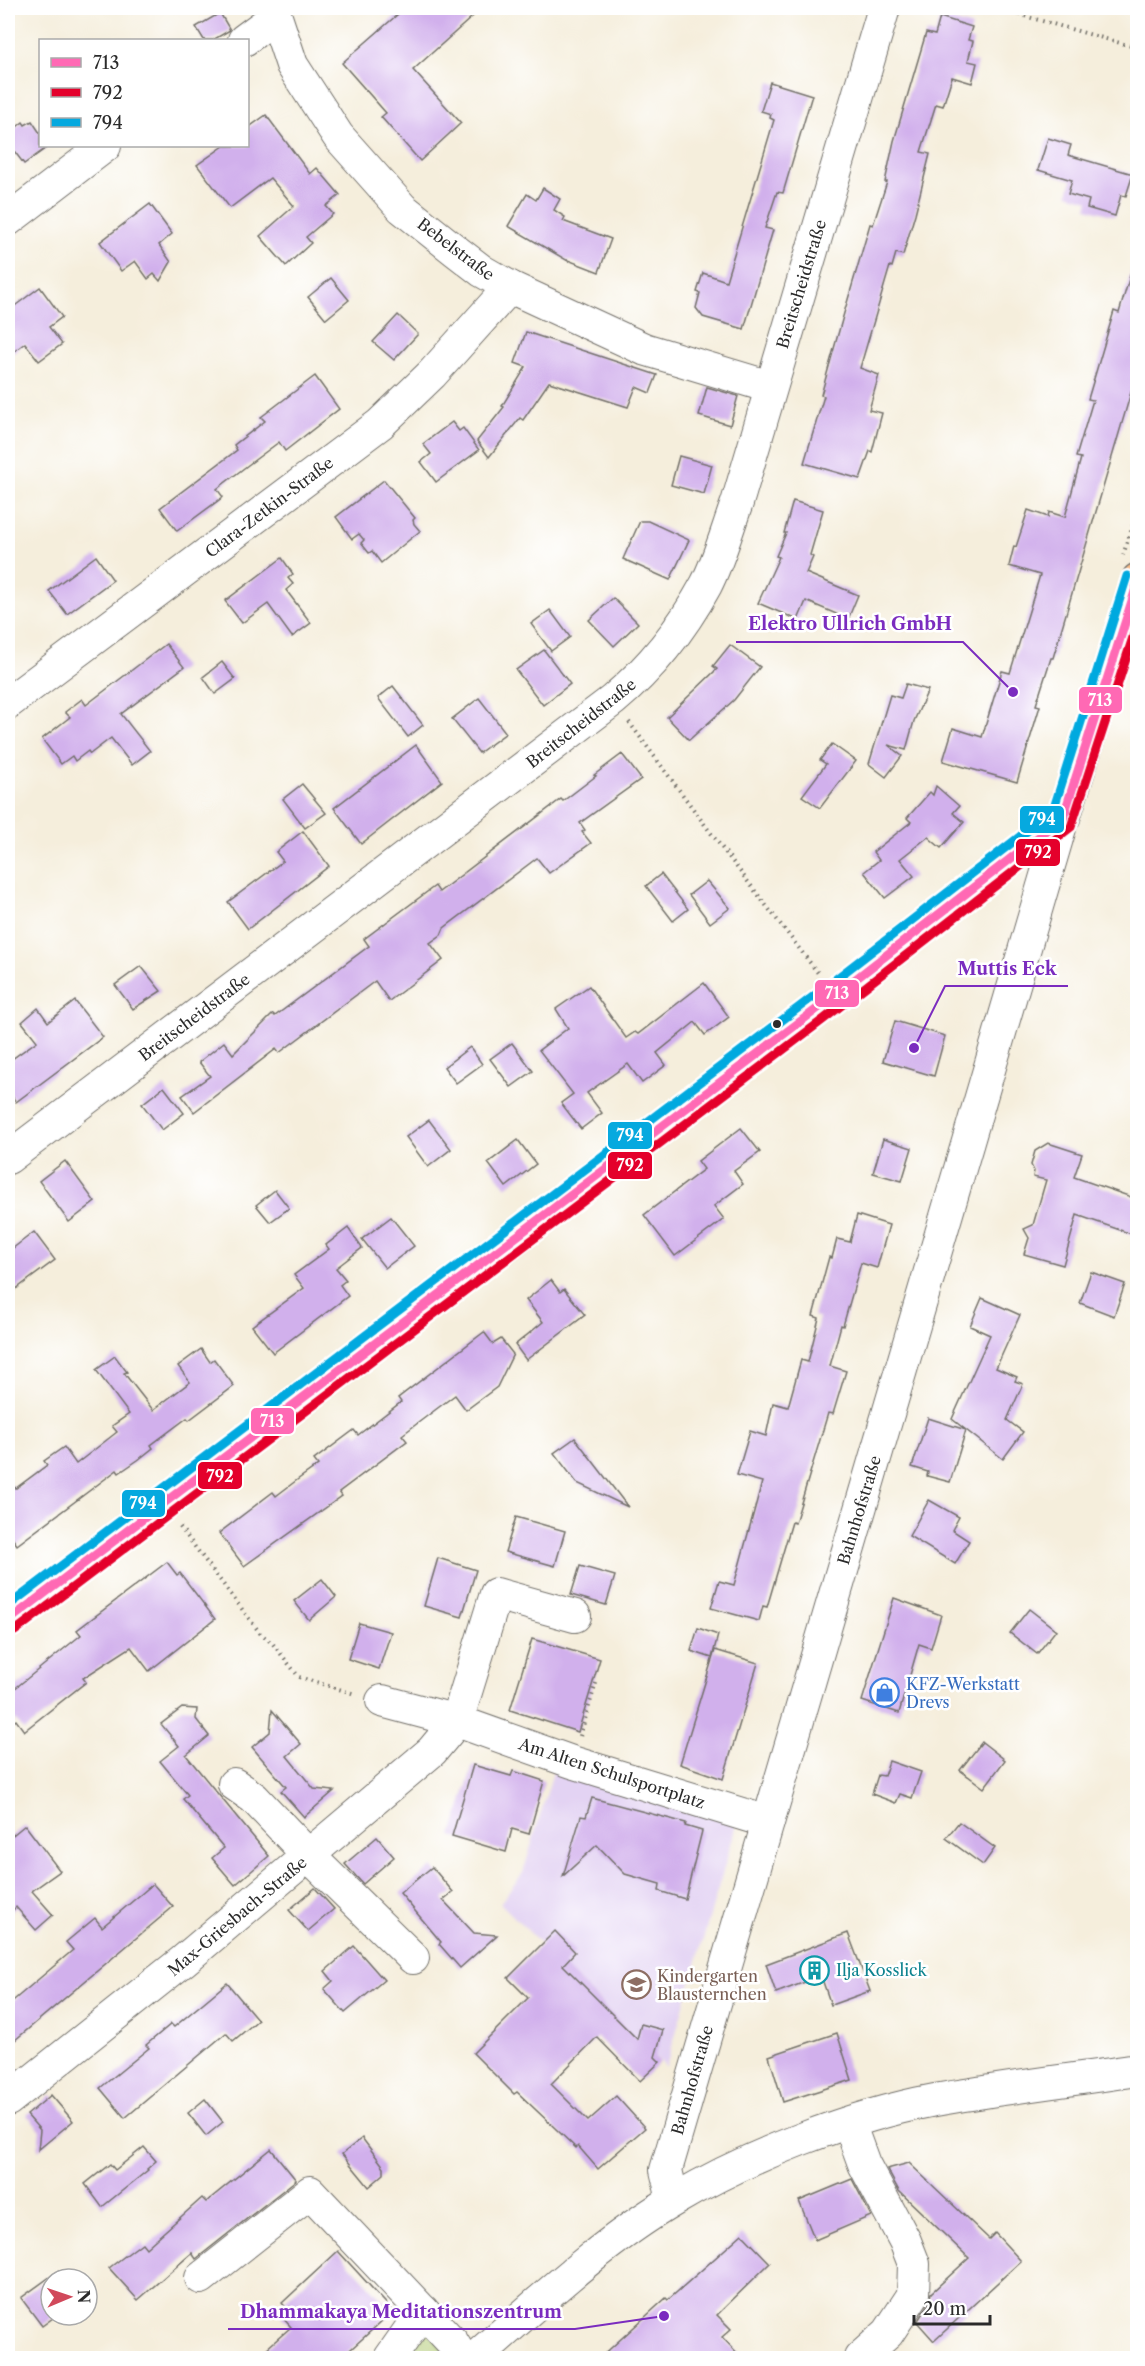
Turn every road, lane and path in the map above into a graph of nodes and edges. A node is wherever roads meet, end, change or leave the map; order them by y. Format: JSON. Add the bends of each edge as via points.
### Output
{"nodes":[{"id":1,"x":882,"y":8,"type":"edge"},
{"id":2,"x":996,"y":8,"type":"edge"},
{"id":3,"x":274,"y":12,"type":"edge"},
{"id":4,"x":245,"y":39,"type":"edge"},
{"id":5,"x":1137,"y":48,"type":"edge"},
{"id":6,"x":104,"y":147,"type":"edge"},
{"id":7,"x":8,"y":220,"type":"edge"},
{"id":8,"x":510,"y":287,"type":"junction"},
{"id":9,"x":770,"y":387,"type":"junction"},
{"id":10,"x":1137,"y":580,"type":"edge"},
{"id":11,"x":613,"y":700,"type":"junction"},
{"id":12,"x":8,"y":703,"type":"edge"},
{"id":13,"x":1063,"y":818,"type":"junction"},
{"id":14,"x":835,"y":994,"type":"junction"},
{"id":15,"x":8,"y":1158,"type":"edge"},
{"id":16,"x":161,"y":1505,"type":"junction"},
{"id":17,"x":575,"y":1616,"type":"dead end"},
{"id":18,"x":8,"y":1621,"type":"edge"},
{"id":19,"x":596,"y":1683,"type":"dead end"},
{"id":20,"x":382,"y":1701,"type":"joint"},
{"id":21,"x":457,"y":1721,"type":"junction"},
{"id":22,"x":573,"y":1762,"type":"junction"},
{"id":23,"x":234,"y":1784,"type":"dead end"},
{"id":24,"x":768,"y":1822,"type":"junction"},
{"id":25,"x":309,"y":1856,"type":"junction"},
{"id":26,"x":413,"y":1958,"type":"dead end"},
{"id":27,"x":1137,"y":2070,"type":"edge"},
{"id":28,"x":8,"y":2100,"type":"edge"},
{"id":29,"x":849,"y":2123,"type":"junction"},
{"id":30,"x":673,"y":2200,"type":"junction"},
{"id":31,"x":201,"y":2278,"type":"dead end"},
{"id":32,"x":423,"y":2311,"type":"junction"},
{"id":33,"x":390,"y":2358,"type":"edge"},
{"id":34,"x":462,"y":2358,"type":"edge"},
{"id":35,"x":475,"y":2358,"type":"edge"},
{"id":36,"x":860,"y":2358,"type":"edge"}],
"edges":[{"from":1,"to":9,"type":"street","name":"Breitscheidstraße"},
{"from":2,"to":5,"type":"path"},
{"from":3,"to":4,"type":"street"},
{"from":3,"to":8,"type":"street","name":"Bebelstraße","via":[[292,65],[338,136],[368,171],[402,208],[482,271]]},
{"from":6,"to":7,"type":"street"},
{"from":8,"to":9,"type":"street","name":"Bebelstraße","via":[[644,349]]},
{"from":8,"to":12,"type":"street","name":"Clara-Zetkin-Straße","via":[[432,374],[380,424]]},
{"from":9,"to":11,"type":"street","name":"Breitscheidstraße","via":[[707,584],[658,655]]},
{"from":10,"to":13,"type":"main road","name":"Bahnhofstraße"},
{"from":11,"to":14,"type":"path"},
{"from":11,"to":15,"type":"street","name":"Breitscheidstraße"},
{"from":13,"to":14,"type":"main road"},
{"from":13,"to":24,"type":"street","name":"Bahnhofstraße"},
{"from":14,"to":16,"type":"main road"},
{"from":16,"to":18,"type":"main road"},
{"from":16,"to":20,"type":"path","via":[[299,1677]]},
{"from":17,"to":21,"type":"street","via":[[496,1594]]},
{"from":19,"to":22,"type":"path"},
{"from":20,"to":21,"type":"street","name":"Am Alten Schulsportplatz"},
{"from":21,"to":22,"type":"street","name":"Am Alten Schulsportplatz"},
{"from":21,"to":25,"type":"street","name":"Max-Griesbach-Straße","via":[[432,1751]]},
{"from":22,"to":24,"type":"street","name":"Am Alten Schulsportplatz"},
{"from":23,"to":25,"type":"street","via":[[255,1798]]},
{"from":24,"to":30,"type":"street","name":"Bahnhofstraße","via":[[666,2170]]},
{"from":25,"to":26,"type":"street"},
{"from":25,"to":28,"type":"street","name":"Max-Griesbach-Straße"},
{"from":27,"to":29,"type":"street","via":[[934,2100]]},
{"from":29,"to":30,"type":"street","via":[[744,2165]]},
{"from":29,"to":36,"type":"street","via":[[864,2164],[914,2264],[913,2295],[888,2332]]},
{"from":30,"to":35,"type":"street","via":[[560,2283]]},
{"from":31,"to":32,"type":"street","via":[[310,2192]]},
{"from":32,"to":33,"type":"street"},
{"from":32,"to":34,"type":"street"}]}
